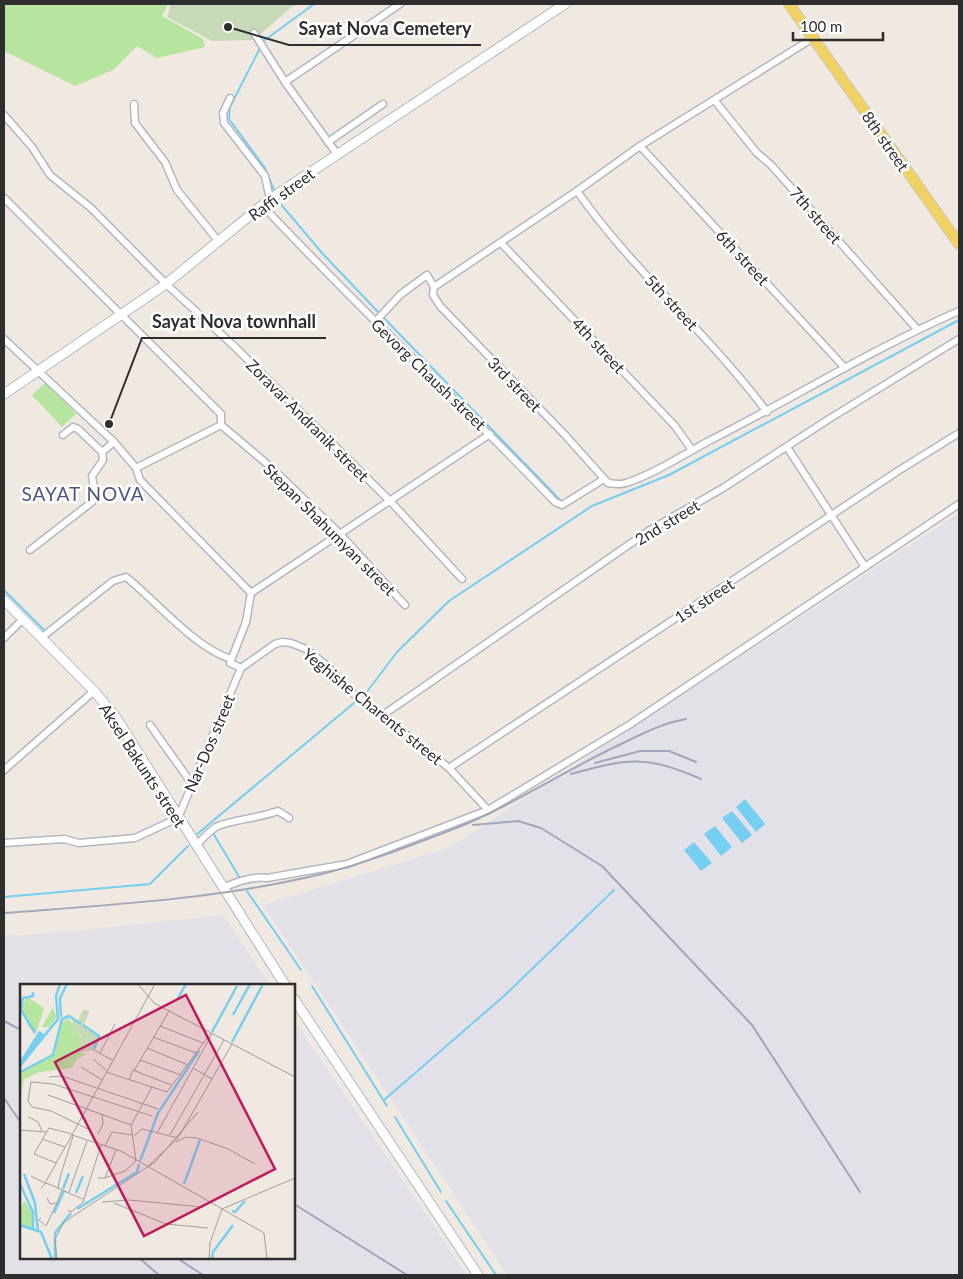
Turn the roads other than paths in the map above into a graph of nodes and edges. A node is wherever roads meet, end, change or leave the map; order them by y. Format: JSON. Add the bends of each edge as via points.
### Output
{"nodes":[{"id":1,"x":400,"y":4,"type":"edge"},
{"id":2,"x":565,"y":4,"type":"edge"},
{"id":3,"x":789,"y":4,"type":"edge"},
{"id":4,"x":254,"y":33,"type":"dead end"},
{"id":5,"x":813,"y":38,"type":"junction"},
{"id":6,"x":285,"y":82,"type":"junction"},
{"id":7,"x":230,"y":98,"type":"dead end"},
{"id":8,"x":715,"y":101,"type":"junction"},
{"id":9,"x":134,"y":104,"type":"dead end"},
{"id":10,"x":383,"y":104,"type":"dead end"},
{"id":11,"x":4,"y":115,"type":"edge"},
{"id":12,"x":328,"y":142,"type":"junction"},
{"id":13,"x":640,"y":146,"type":"junction"},
{"id":14,"x":337,"y":154,"type":"junction"},
{"id":15,"x":577,"y":191,"type":"junction"},
{"id":16,"x":4,"y":198,"type":"edge"},
{"id":17,"x":266,"y":202,"type":"junction"},
{"id":18,"x":219,"y":242,"type":"junction"},
{"id":19,"x":501,"y":243,"type":"junction"},
{"id":20,"x":959,"y":244,"type":"edge"},
{"id":21,"x":166,"y":284,"type":"junction"},
{"id":22,"x":434,"y":287,"type":"junction"},
{"id":23,"x":959,"y":311,"type":"edge"},
{"id":24,"x":122,"y":314,"type":"junction"},
{"id":25,"x":375,"y":322,"type":"junction"},
{"id":26,"x":917,"y":329,"type":"junction"},
{"id":27,"x":4,"y":339,"type":"edge"},
{"id":28,"x":959,"y":339,"type":"edge"},
{"id":29,"x":845,"y":368,"type":"junction"},
{"id":30,"x":38,"y":371,"type":"junction"},
{"id":31,"x":4,"y":394,"type":"edge"},
{"id":32,"x":767,"y":412,"type":"junction"},
{"id":33,"x":221,"y":425,"type":"junction"},
{"id":34,"x":959,"y":433,"type":"edge"},
{"id":35,"x":490,"y":434,"type":"junction"},
{"id":36,"x":63,"y":435,"type":"dead end"},
{"id":37,"x":114,"y":442,"type":"junction"},
{"id":38,"x":787,"y":447,"type":"junction"},
{"id":39,"x":692,"y":450,"type":"junction"},
{"id":40,"x":102,"y":452,"type":"junction"},
{"id":41,"x":136,"y":468,"type":"junction"},
{"id":42,"x":604,"y":479,"type":"junction"},
{"id":43,"x":390,"y":502,"type":"junction"},
{"id":44,"x":959,"y":504,"type":"edge"},
{"id":45,"x":832,"y":516,"type":"junction"},
{"id":46,"x":341,"y":535,"type":"junction"},
{"id":47,"x":30,"y":550,"type":"dead end"},
{"id":48,"x":865,"y":567,"type":"junction"},
{"id":49,"x":462,"y":580,"type":"dead end"},
{"id":50,"x":251,"y":593,"type":"junction"},
{"id":51,"x":4,"y":600,"type":"edge"},
{"id":52,"x":405,"y":605,"type":"dead end"},
{"id":53,"x":23,"y":620,"type":"junction"},
{"id":54,"x":4,"y":638,"type":"edge"},
{"id":55,"x":41,"y":638,"type":"junction"},
{"id":56,"x":231,"y":659,"type":"junction"},
{"id":57,"x":241,"y":668,"type":"junction"},
{"id":58,"x":94,"y":692,"type":"junction"},
{"id":59,"x":383,"y":715,"type":"junction"},
{"id":60,"x":150,"y":725,"type":"dead end"},
{"id":61,"x":449,"y":768,"type":"junction"},
{"id":62,"x":4,"y":770,"type":"edge"},
{"id":63,"x":192,"y":784,"type":"junction"},
{"id":64,"x":488,"y":810,"type":"junction"},
{"id":65,"x":178,"y":818,"type":"junction"},
{"id":66,"x":289,"y":818,"type":"dead end"},
{"id":67,"x":4,"y":843,"type":"edge"},
{"id":68,"x":196,"y":846,"type":"junction"},
{"id":69,"x":223,"y":888,"type":"junction"},
{"id":70,"x":284,"y":984,"type":"edge"},
{"id":71,"x":295,"y":1000,"type":"edge"},
{"id":72,"x":478,"y":1275,"type":"edge"}],
"edges":[{"from":1,"to":6,"type":"street"},
{"from":2,"to":14,"type":"main road","name":"Raffi street"},
{"from":3,"to":5,"type":"main road","name":"8th street"},
{"from":4,"to":6,"type":"street"},
{"from":5,"to":8,"type":"street"},
{"from":5,"to":20,"type":"main road","name":"8th street"},
{"from":6,"to":12,"type":"street"},
{"from":7,"to":17,"type":"street","via":[[223,113],[224,123],[265,176]]},
{"from":8,"to":13,"type":"street"},
{"from":8,"to":26,"type":"street","name":"7th street","via":[[757,153]]},
{"from":9,"to":18,"type":"street","via":[[135,124],[165,162],[177,190]]},
{"from":10,"to":12,"type":"street"},
{"from":11,"to":21,"type":"street","name":"Zoravar Andranik street","via":[[32,147],[50,175],[90,208]]},
{"from":12,"to":14,"type":"street"},
{"from":13,"to":15,"type":"street"},
{"from":13,"to":29,"type":"street","name":"6th street"},
{"from":14,"to":17,"type":"main road","name":"Raffi street"},
{"from":15,"to":19,"type":"street"},
{"from":15,"to":32,"type":"street","name":"5th street","via":[[602,226],[740,376]]},
{"from":16,"to":24,"type":"street","name":"Stepan Shahumyan street"},
{"from":17,"to":18,"type":"main road","name":"Raffi street"},
{"from":17,"to":25,"type":"street","name":"Gevorg Chaush street"},
{"from":18,"to":21,"type":"main road","name":"Raffi street"},
{"from":19,"to":22,"type":"street"},
{"from":19,"to":39,"type":"street","name":"4th street","via":[[675,426]]},
{"from":21,"to":24,"type":"main road","name":"Raffi street"},
{"from":21,"to":43,"type":"street","name":"Zoravar Andranik street","via":[[234,346]]},
{"from":22,"to":25,"type":"street","via":[[427,275],[401,294]]},
{"from":22,"to":42,"type":"street","name":"3rd street","via":[[433,295],[440,306]]},
{"from":23,"to":26,"type":"street"},
{"from":24,"to":30,"type":"main road","name":"Raffi street"},
{"from":24,"to":33,"type":"street","name":"Stepan Shahumyan street","via":[[221,414]]},
{"from":25,"to":35,"type":"street","name":"Gevorg Chaush street"},
{"from":26,"to":29,"type":"street"},
{"from":27,"to":30,"type":"street"},
{"from":28,"to":38,"type":"street","name":"2nd street"},
{"from":29,"to":32,"type":"street"},
{"from":30,"to":31,"type":"main road","name":"Raffi street"},
{"from":30,"to":37,"type":"street"},
{"from":32,"to":39,"type":"street"},
{"from":33,"to":41,"type":"street"},
{"from":33,"to":46,"type":"street","name":"Stepan Shahumyan street","via":[[272,468]]},
{"from":34,"to":45,"type":"street","name":"1st street"},
{"from":35,"to":42,"type":"street","name":"Gevorg Chaush street","via":[[555,502],[562,505]]},
{"from":35,"to":43,"type":"street"},
{"from":36,"to":40,"type":"street","via":[[73,427],[78,429]]},
{"from":37,"to":40,"type":"street"},
{"from":37,"to":41,"type":"street"},
{"from":38,"to":45,"type":"street"},
{"from":38,"to":59,"type":"street","name":"2nd street","via":[[650,530]]},
{"from":39,"to":42,"type":"street","via":[[626,483],[608,483]]},
{"from":40,"to":47,"type":"street","via":[[103,460],[92,476],[95,494],[92,502]]},
{"from":41,"to":50,"type":"street","via":[[140,480]]},
{"from":43,"to":46,"type":"street"},
{"from":43,"to":49,"type":"street","name":"Zoravar Andranik street"},
{"from":44,"to":48,"type":"street"},
{"from":45,"to":48,"type":"street"},
{"from":45,"to":61,"type":"street","name":"1st street"},
{"from":46,"to":50,"type":"street"},
{"from":46,"to":52,"type":"street","name":"Stepan Shahumyan street"},
{"from":48,"to":64,"type":"street","via":[[630,725]]},
{"from":50,"to":56,"type":"street","via":[[246,622]]},
{"from":51,"to":53,"type":"main road","name":"Aksel Bakunts street"},
{"from":53,"to":54,"type":"street"},
{"from":53,"to":55,"type":"main road","name":"Aksel Bakunts street"},
{"from":55,"to":56,"type":"street","via":[[113,581],[126,577],[219,656]]},
{"from":55,"to":58,"type":"main road","name":"Aksel Bakunts street"},
{"from":56,"to":57,"type":"street","via":[[230,663]]},
{"from":57,"to":59,"type":"street","name":"Yeghishe Charents street","via":[[275,644],[291,643],[325,664],[354,694]]},
{"from":57,"to":63,"type":"street","name":"Nar-Dos street"},
{"from":58,"to":62,"type":"street"},
{"from":58,"to":65,"type":"main road","name":"Aksel Bakunts street","via":[[115,716]]},
{"from":59,"to":61,"type":"street","name":"Yeghishe Charents street"},
{"from":60,"to":63,"type":"street"},
{"from":61,"to":64,"type":"street","name":"Yeghishe Charents street"},
{"from":63,"to":65,"type":"street","name":"Nar-Dos street"},
{"from":64,"to":69,"type":"street","via":[[348,864],[262,877]]},
{"from":65,"to":67,"type":"street","via":[[135,838],[80,843],[64,839]]},
{"from":65,"to":68,"type":"main road","name":"Aksel Bakunts street"},
{"from":66,"to":68,"type":"street","via":[[278,811],[261,818],[219,826]]},
{"from":68,"to":69,"type":"main road","name":"Aksel Bakunts street"},
{"from":69,"to":70,"type":"main road","name":"Aksel Bakunts street"},
{"from":71,"to":72,"type":"main road"}]}
